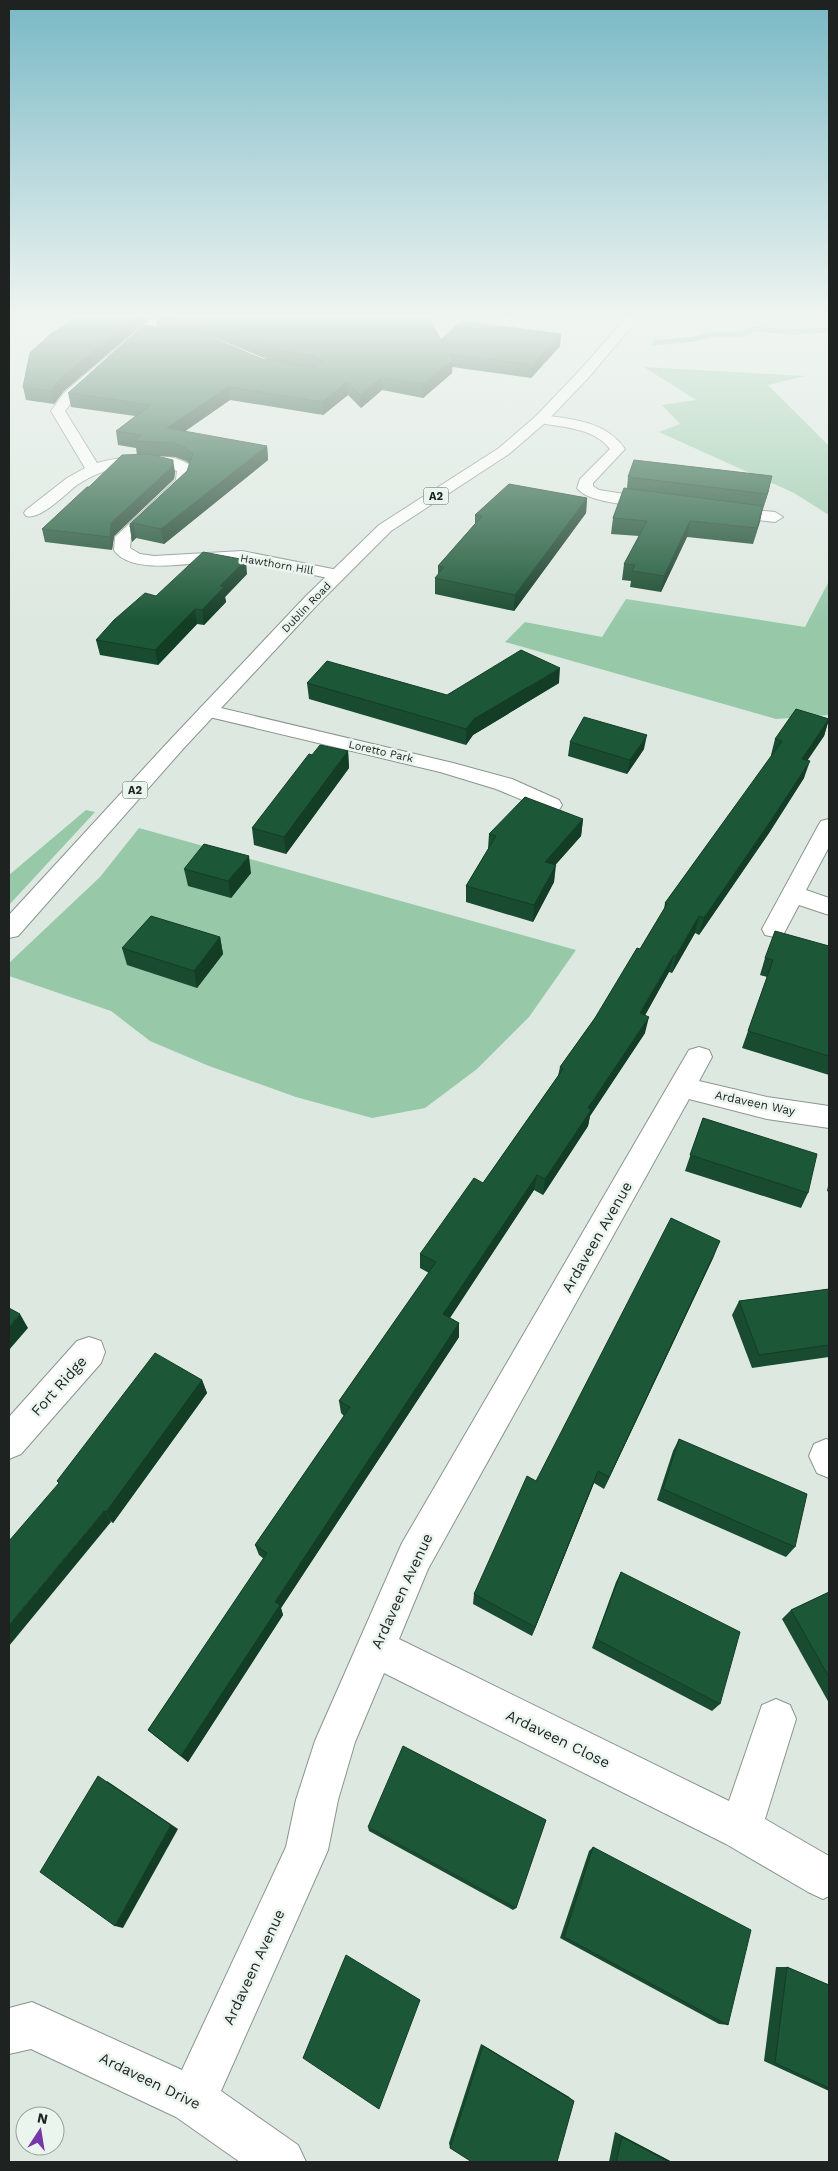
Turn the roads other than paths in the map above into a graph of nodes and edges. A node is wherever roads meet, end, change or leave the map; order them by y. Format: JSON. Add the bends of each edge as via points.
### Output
{"nodes":[{"id":1,"x":62,"y":418,"type":"edge"},
{"id":2,"x":541,"y":419,"type":"joint"},
{"id":3,"x":93,"y":468,"type":"junction"},
{"id":4,"x":668,"y":504,"type":"edge"},
{"id":5,"x":706,"y":510,"type":"edge"},
{"id":6,"x":32,"y":513,"type":"dead end"},
{"id":7,"x":775,"y":517,"type":"dead end"},
{"id":8,"x":337,"y":575,"type":"junction"},
{"id":9,"x":208,"y":710,"type":"junction"},
{"id":10,"x":551,"y":805,"type":"edge"},
{"id":11,"x":829,"y":826,"type":"edge"},
{"id":12,"x":793,"y":894,"type":"junction"},
{"id":13,"x":829,"y":907,"type":"edge"},
{"id":14,"x":774,"y":929,"type":"edge"},
{"id":15,"x":9,"y":930,"type":"edge"},
{"id":16,"x":691,"y":1072,"type":"joint"},
{"id":17,"x":829,"y":1117,"type":"edge"},
{"id":18,"x":89,"y":1352,"type":"dead end"},
{"id":19,"x":9,"y":1442,"type":"edge"},
{"id":20,"x":376,"y":1648,"type":"junction"},
{"id":21,"x":776,"y":1718,"type":"dead end"},
{"id":22,"x":741,"y":1829,"type":"junction"},
{"id":23,"x":823,"y":1877,"type":"dead end"},
{"id":24,"x":9,"y":2031,"type":"edge"},
{"id":25,"x":193,"y":2100,"type":"junction"},
{"id":26,"x":281,"y":2162,"type":"edge"}],
"edges":[{"from":1,"to":3,"type":"street"},
{"from":2,"to":4,"type":"street","via":[[583,426],[614,442],[618,449],[585,482],[585,488],[596,494]]},
{"from":2,"to":8,"type":"street","name":"Dublin Road","number":"A2","via":[[504,451],[386,528]]},
{"from":3,"to":6,"type":"street","name":"Hawthorn Hill"},
{"from":3,"to":8,"type":"street","name":"Hawthorn Hill","via":[[140,460],[174,463],[185,468],[182,481],[123,537],[122,550],[136,559],[154,561],[242,556]]},
{"from":5,"to":7,"type":"street"},
{"from":8,"to":9,"type":"street","name":"Dublin Road","number":"A2"},
{"from":9,"to":10,"type":"street","name":"Loretto Park","via":[[446,767],[504,784]]},
{"from":9,"to":15,"type":"street","name":"Dublin Road","number":"A2"},
{"from":11,"to":12,"type":"street"},
{"from":12,"to":13,"type":"street"},
{"from":12,"to":14,"type":"street"},
{"from":16,"to":17,"type":"street","name":"Ardaveen Way","via":[[768,1108]]},
{"from":16,"to":20,"type":"street","name":"Ardaveen Avenue","via":[[415,1556]]},
{"from":18,"to":19,"type":"street","name":"Fort Ridge"},
{"from":20,"to":22,"type":"street","name":"Ardaveen Close"},
{"from":20,"to":25,"type":"street","name":"Ardaveen Avenue","via":[[335,1741],[308,1850]]},
{"from":21,"to":22,"type":"street"},
{"from":22,"to":23,"type":"street","name":"Ardaveen Close"},
{"from":24,"to":25,"type":"street","name":"Ardaveen Drive","via":[[32,2025]]},
{"from":25,"to":26,"type":"street","name":"Ardaveen Drive"}]}
